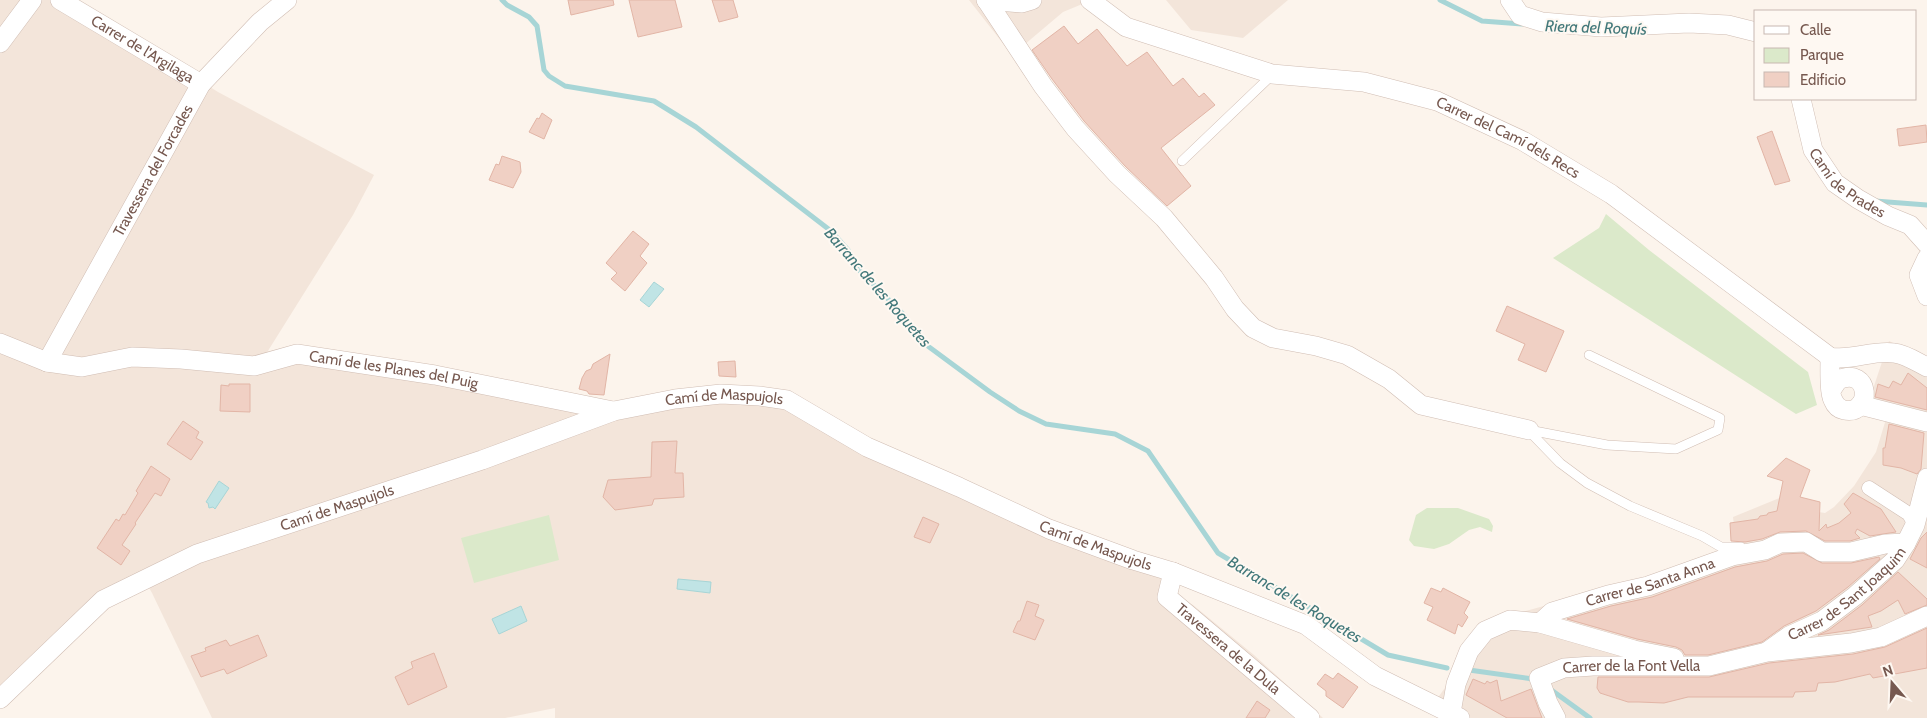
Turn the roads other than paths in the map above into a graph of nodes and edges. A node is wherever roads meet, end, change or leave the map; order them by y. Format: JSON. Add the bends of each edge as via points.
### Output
{"nodes":[{"id":1,"x":32,"y":0,"type":"edge"},
{"id":2,"x":60,"y":0,"type":"edge"},
{"id":3,"x":287,"y":0,"type":"edge"},
{"id":4,"x":986,"y":0,"type":"edge"},
{"id":5,"x":1032,"y":0,"type":"edge"},
{"id":6,"x":1090,"y":0,"type":"edge"},
{"id":7,"x":1510,"y":0,"type":"edge"},
{"id":8,"x":1754,"y":31,"type":"edge"},
{"id":9,"x":0,"y":43,"type":"edge"},
{"id":10,"x":1272,"y":74,"type":"junction"},
{"id":11,"x":201,"y":84,"type":"junction"},
{"id":12,"x":1801,"y":100,"type":"edge"},
{"id":13,"x":1182,"y":161,"type":"dead end"},
{"id":14,"x":1927,"y":244,"type":"edge"},
{"id":15,"x":1927,"y":258,"type":"edge"},
{"id":16,"x":1927,"y":296,"type":"edge"},
{"id":17,"x":0,"y":343,"type":"edge"},
{"id":18,"x":1880,"y":353,"type":"junction"},
{"id":19,"x":1589,"y":355,"type":"dead end"},
{"id":20,"x":1830,"y":357,"type":"junction"},
{"id":21,"x":48,"y":362,"type":"junction"},
{"id":22,"x":1927,"y":367,"type":"edge"},
{"id":23,"x":1862,"y":384,"type":"junction"},
{"id":24,"x":1832,"y":389,"type":"junction"},
{"id":25,"x":1860,"y":405,"type":"junction"},
{"id":26,"x":614,"y":411,"type":"junction"},
{"id":27,"x":1927,"y":422,"type":"edge"},
{"id":28,"x":1529,"y":430,"type":"junction"},
{"id":29,"x":1927,"y":478,"type":"edge"},
{"id":30,"x":1869,"y":488,"type":"dead end"},
{"id":31,"x":1921,"y":525,"type":"edge"},
{"id":32,"x":1906,"y":543,"type":"junction"},
{"id":33,"x":1774,"y":546,"type":"junction"},
{"id":34,"x":1173,"y":572,"type":"junction"},
{"id":35,"x":1927,"y":616,"type":"edge"},
{"id":36,"x":1540,"y":623,"type":"junction"},
{"id":37,"x":1766,"y":652,"type":"junction"},
{"id":38,"x":1709,"y":666,"type":"junction"},
{"id":39,"x":0,"y":699,"type":"edge"},
{"id":40,"x":1456,"y":715,"type":"edge"},
{"id":41,"x":1310,"y":718,"type":"edge"},
{"id":42,"x":1556,"y":718,"type":"edge"}],
"edges":[{"from":1,"to":9,"type":"street"},
{"from":2,"to":11,"type":"street","name":"Carrer de l'Argilaga"},
{"from":3,"to":11,"type":"street","name":"Travessera del Forcades","via":[[260,22]]},
{"from":4,"to":5,"type":"street","via":[[1022,3]]},
{"from":4,"to":28,"type":"street","via":[[1075,128],[1164,218],[1253,328],[1273,338],[1347,355],[1389,379],[1421,405]]},
{"from":6,"to":10,"type":"street","name":"Carrer del Camí dels Recs","via":[[1126,27]]},
{"from":7,"to":8,"type":"street","via":[[1520,15],[1542,22],[1601,27],[1728,24]]},
{"from":10,"to":13,"type":"lane"},
{"from":10,"to":20,"type":"street","name":"Carrer del Camí dels Recs","via":[[1382,86],[1437,101],[1523,141],[1611,194]]},
{"from":11,"to":21,"type":"street","name":"Travessera del Forcades"},
{"from":12,"to":14,"type":"street","name":"Camí de Prades","via":[[1813,150],[1835,182],[1858,199],[1910,225]]},
{"from":15,"to":16,"type":"street","via":[[1919,275]]},
{"from":17,"to":21,"type":"street","name":"Camí de les Planes del Puig"},
{"from":18,"to":20,"type":"street","via":[[1842,359]]},
{"from":18,"to":22,"type":"street","via":[[1896,353]]},
{"from":18,"to":23,"type":"street"},
{"from":19,"to":28,"type":"lane","via":[[1720,418],[1718,430],[1676,449],[1607,445]]},
{"from":20,"to":24,"type":"street"},
{"from":21,"to":26,"type":"street","name":"Camí de les Planes del Puig","via":[[82,367],[142,358],[254,366],[297,354],[435,375]]},
{"from":23,"to":24,"type":"street","via":[[1854,378],[1843,377],[1834,383]]},
{"from":23,"to":25,"type":"street","via":[[1865,395]]},
{"from":24,"to":25,"type":"street","via":[[1832,400],[1840,408],[1851,410]]},
{"from":25,"to":27,"type":"street"},
{"from":26,"to":34,"type":"street","name":"Camí de Maspujols","via":[[721,394],[787,400],[866,447],[1050,529]]},
{"from":26,"to":39,"type":"street","name":"Camí de Maspujols","via":[[482,460],[197,554],[103,600]]},
{"from":28,"to":33,"type":"lane","via":[[1560,463],[1587,483],[1630,506],[1721,547]]},
{"from":29,"to":31,"type":"street","name":"Carrer de Sant Joaquim"},
{"from":30,"to":31,"type":"street"},
{"from":31,"to":32,"type":"street","name":"Carrer de Sant Joaquim"},
{"from":32,"to":33,"type":"street","name":"Carrer de Santa Anna","via":[[1851,552],[1822,552],[1806,542]]},
{"from":32,"to":37,"type":"street","name":"Carrer de Sant Joaquim","via":[[1895,560],[1855,596],[1822,621],[1789,636]]},
{"from":33,"to":36,"type":"street","name":"Carrer de Santa Anna","via":[[1552,612]]},
{"from":34,"to":40,"type":"street","name":"Camí de Maspujols","via":[[1306,625],[1375,676]]},
{"from":34,"to":41,"type":"street","name":"Travessera de la Dula","via":[[1167,598]]},
{"from":35,"to":37,"type":"street","via":[[1881,637]]},
{"from":36,"to":38,"type":"street","via":[[1634,650]]},
{"from":36,"to":40,"type":"street","via":[[1510,620],[1485,631],[1469,651],[1456,684]]},
{"from":37,"to":38,"type":"street","name":"Carrer de la Font Vella"},
{"from":38,"to":42,"type":"street","name":"Carrer de la Font Vella","via":[[1564,668],[1539,678]]}]}
